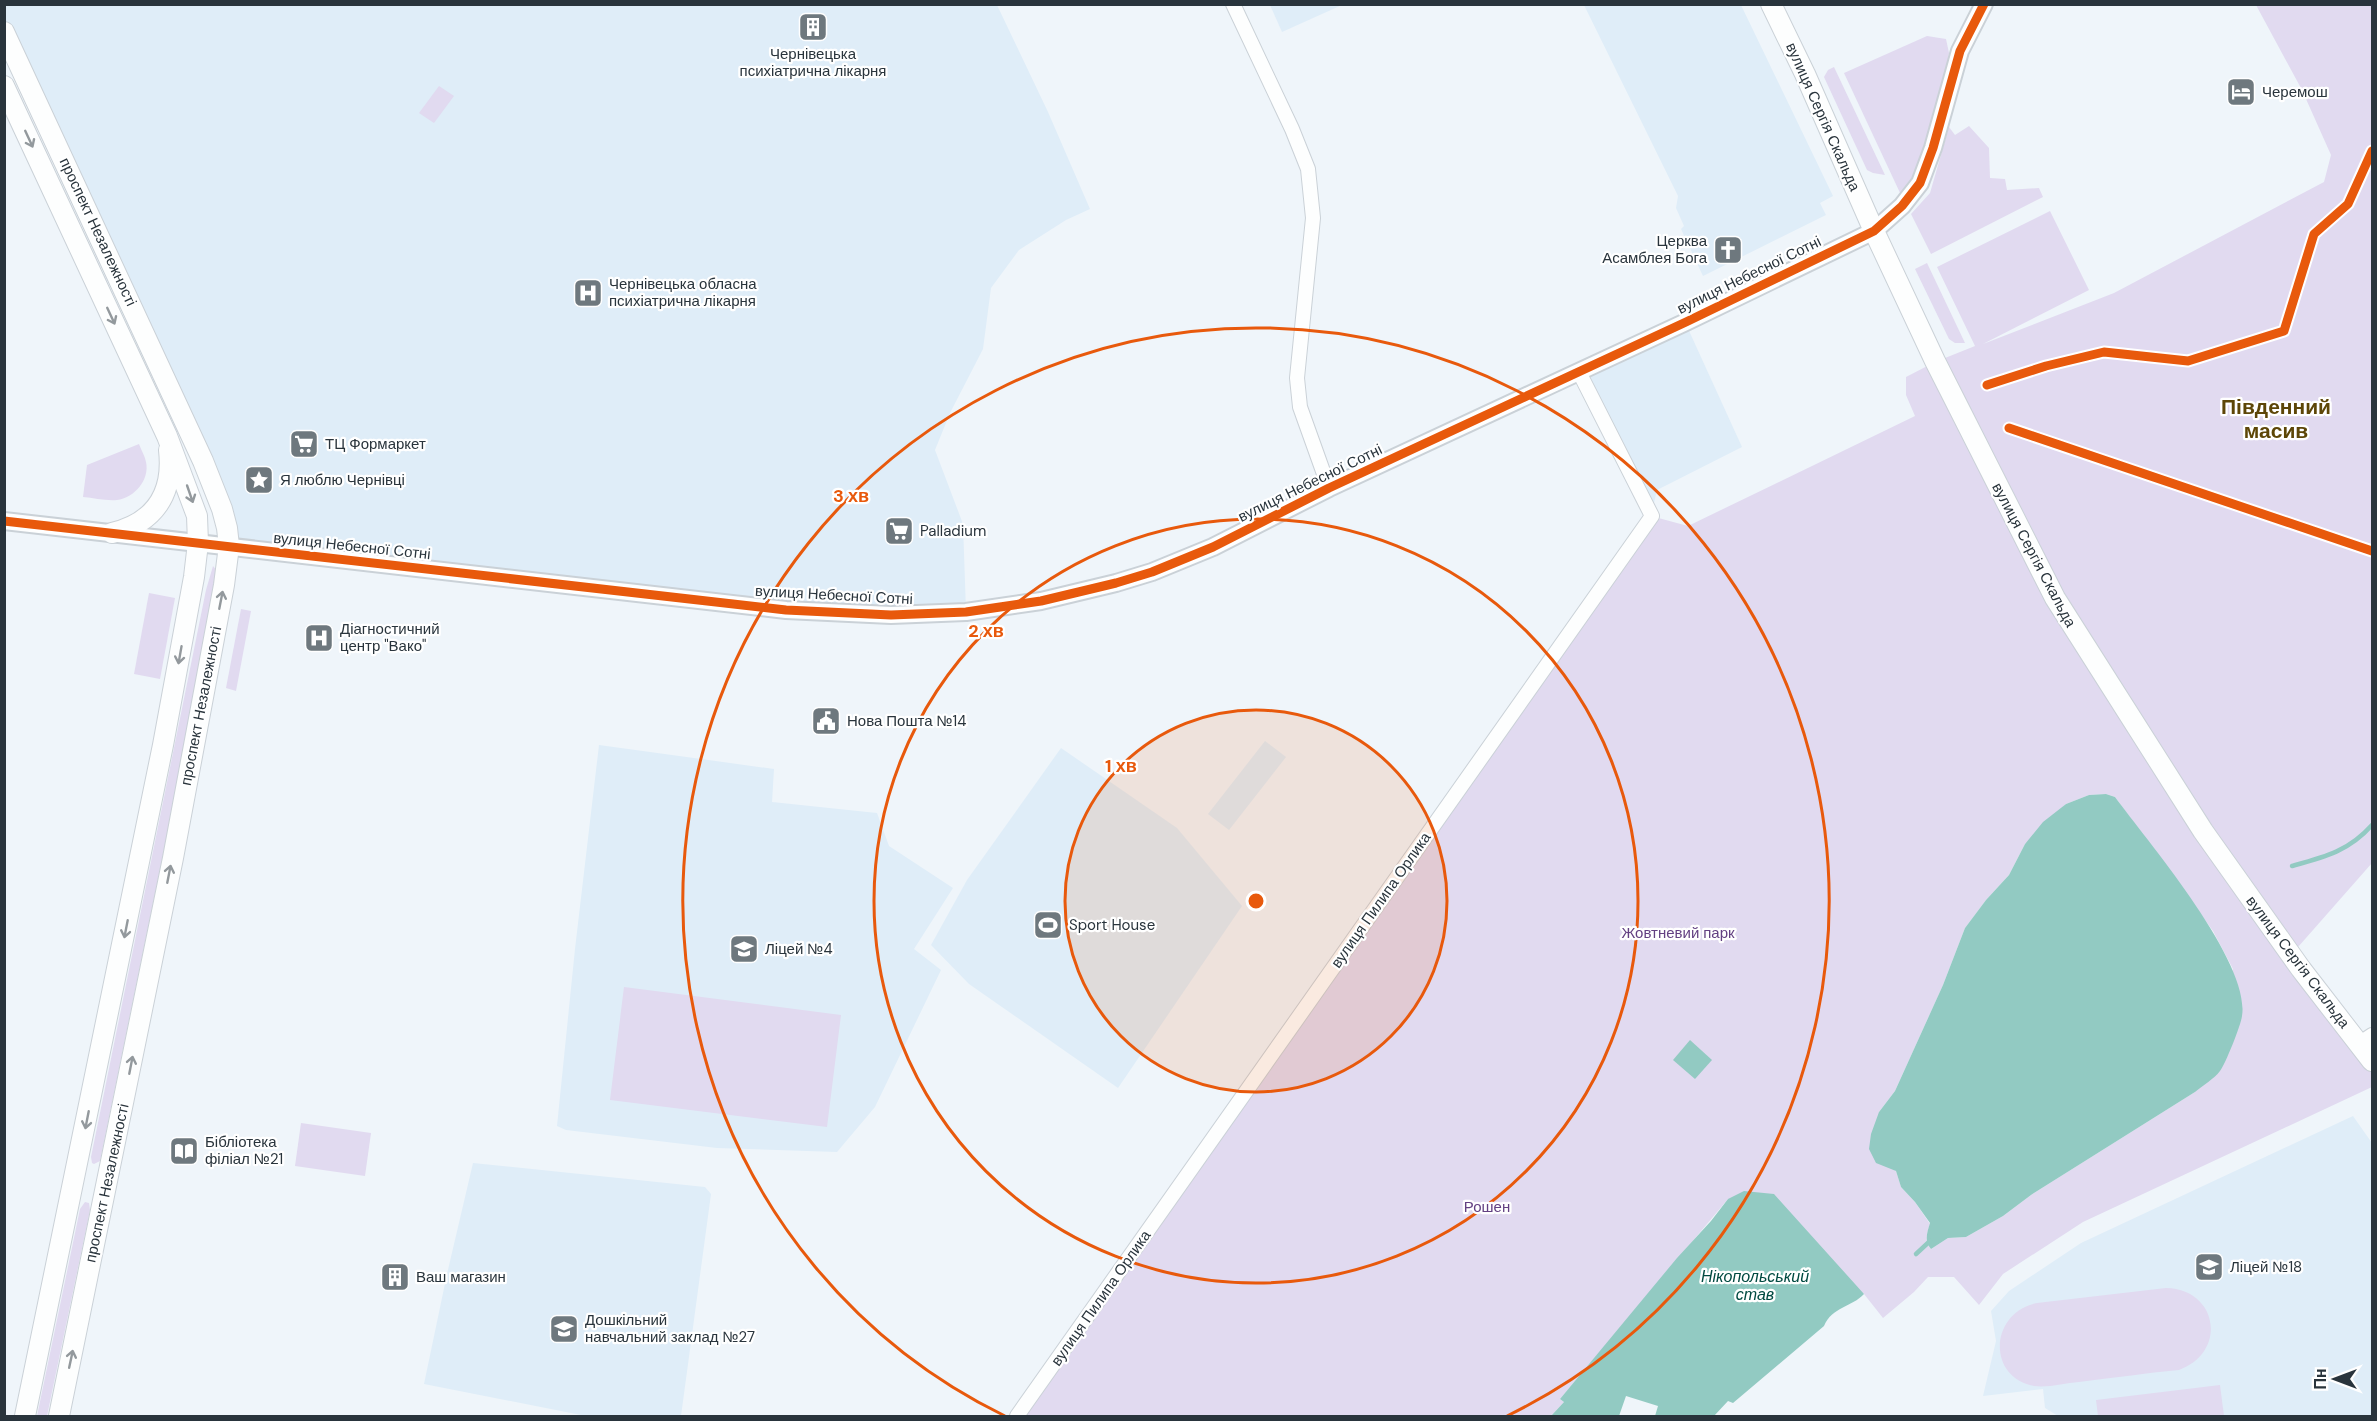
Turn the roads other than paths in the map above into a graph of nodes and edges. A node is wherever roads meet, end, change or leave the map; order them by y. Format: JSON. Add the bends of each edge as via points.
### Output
{"nodes":[{"id":1,"x":1233,"y":4,"type":"edge"},
{"id":2,"x":1771,"y":4,"type":"edge"},
{"id":3,"x":1984,"y":4,"type":"edge"},
{"id":4,"x":4,"y":32,"type":"edge"},
{"id":5,"x":4,"y":86,"type":"edge"},
{"id":6,"x":1874,"y":231,"type":"junction"},
{"id":7,"x":1579,"y":372,"type":"junction"},
{"id":8,"x":167,"y":436,"type":"junction"},
{"id":9,"x":1329,"y":488,"type":"junction"},
{"id":10,"x":4,"y":521,"type":"edge"},
{"id":11,"x":112,"y":533,"type":"junction"},
{"id":12,"x":198,"y":543,"type":"junction"},
{"id":13,"x":230,"y":546,"type":"junction"},
{"id":14,"x":2366,"y":1039,"type":"edge"},
{"id":15,"x":2373,"y":1061,"type":"edge"},
{"id":16,"x":25,"y":1416,"type":"edge"},
{"id":17,"x":59,"y":1416,"type":"edge"},
{"id":18,"x":1017,"y":1416,"type":"edge"}],
"edges":[{"from":1,"to":9,"type":"street","via":[[1308,169],[1313,218],[1297,378],[1300,407]]},
{"from":2,"to":6,"type":"main road","name":"вулиця Сергія Скальда"},
{"from":3,"to":6,"type":"street","name":"вулиця Небесної Сотні","via":[[1960,51],[1920,183]]},
{"from":4,"to":13,"type":"main road","name":"проспект Незалежності","via":[[203,461],[222,509]]},
{"from":5,"to":8,"type":"main road","name":"проспект Незалежності","one_way":true},
{"from":6,"to":7,"type":"street","name":"вулиця Небесної Сотні"},
{"from":6,"to":14,"type":"main road","name":"вулиця Сергія Скальда","via":[[2055,598],[2203,831],[2301,969]]},
{"from":7,"to":9,"type":"street","name":"вулиця Небесної Сотні"},
{"from":7,"to":18,"type":"street","name":"вулиця Пилипа Орлика","via":[[1652,516]]},
{"from":8,"to":11,"type":"main road","via":[[170,458],[165,494],[138,524]]},
{"from":8,"to":12,"type":"main road","name":"проспект Незалежності","one_way":true,"via":[[197,516]]},
{"from":9,"to":13,"type":"street","name":"вулиця Небесної Сотні","via":[[1213,547],[1152,572],[1041,601],[956,612],[891,615],[786,610]]},
{"from":10,"to":11,"type":"street","name":"вулиця Небесної Сотні"},
{"from":11,"to":12,"type":"street","name":"вулиця Небесної Сотні"},
{"from":12,"to":13,"type":"street","name":"вулиця Небесної Сотні"},
{"from":12,"to":16,"type":"main road","name":"проспект Незалежності","one_way":true,"via":[[163,745]]},
{"from":17,"to":13,"type":"main road","name":"проспект Незалежності","one_way":true,"via":[[173,858]]},
{"from":14,"to":15,"type":"main road","name":"вулиця Сергія Скальда"}]}
